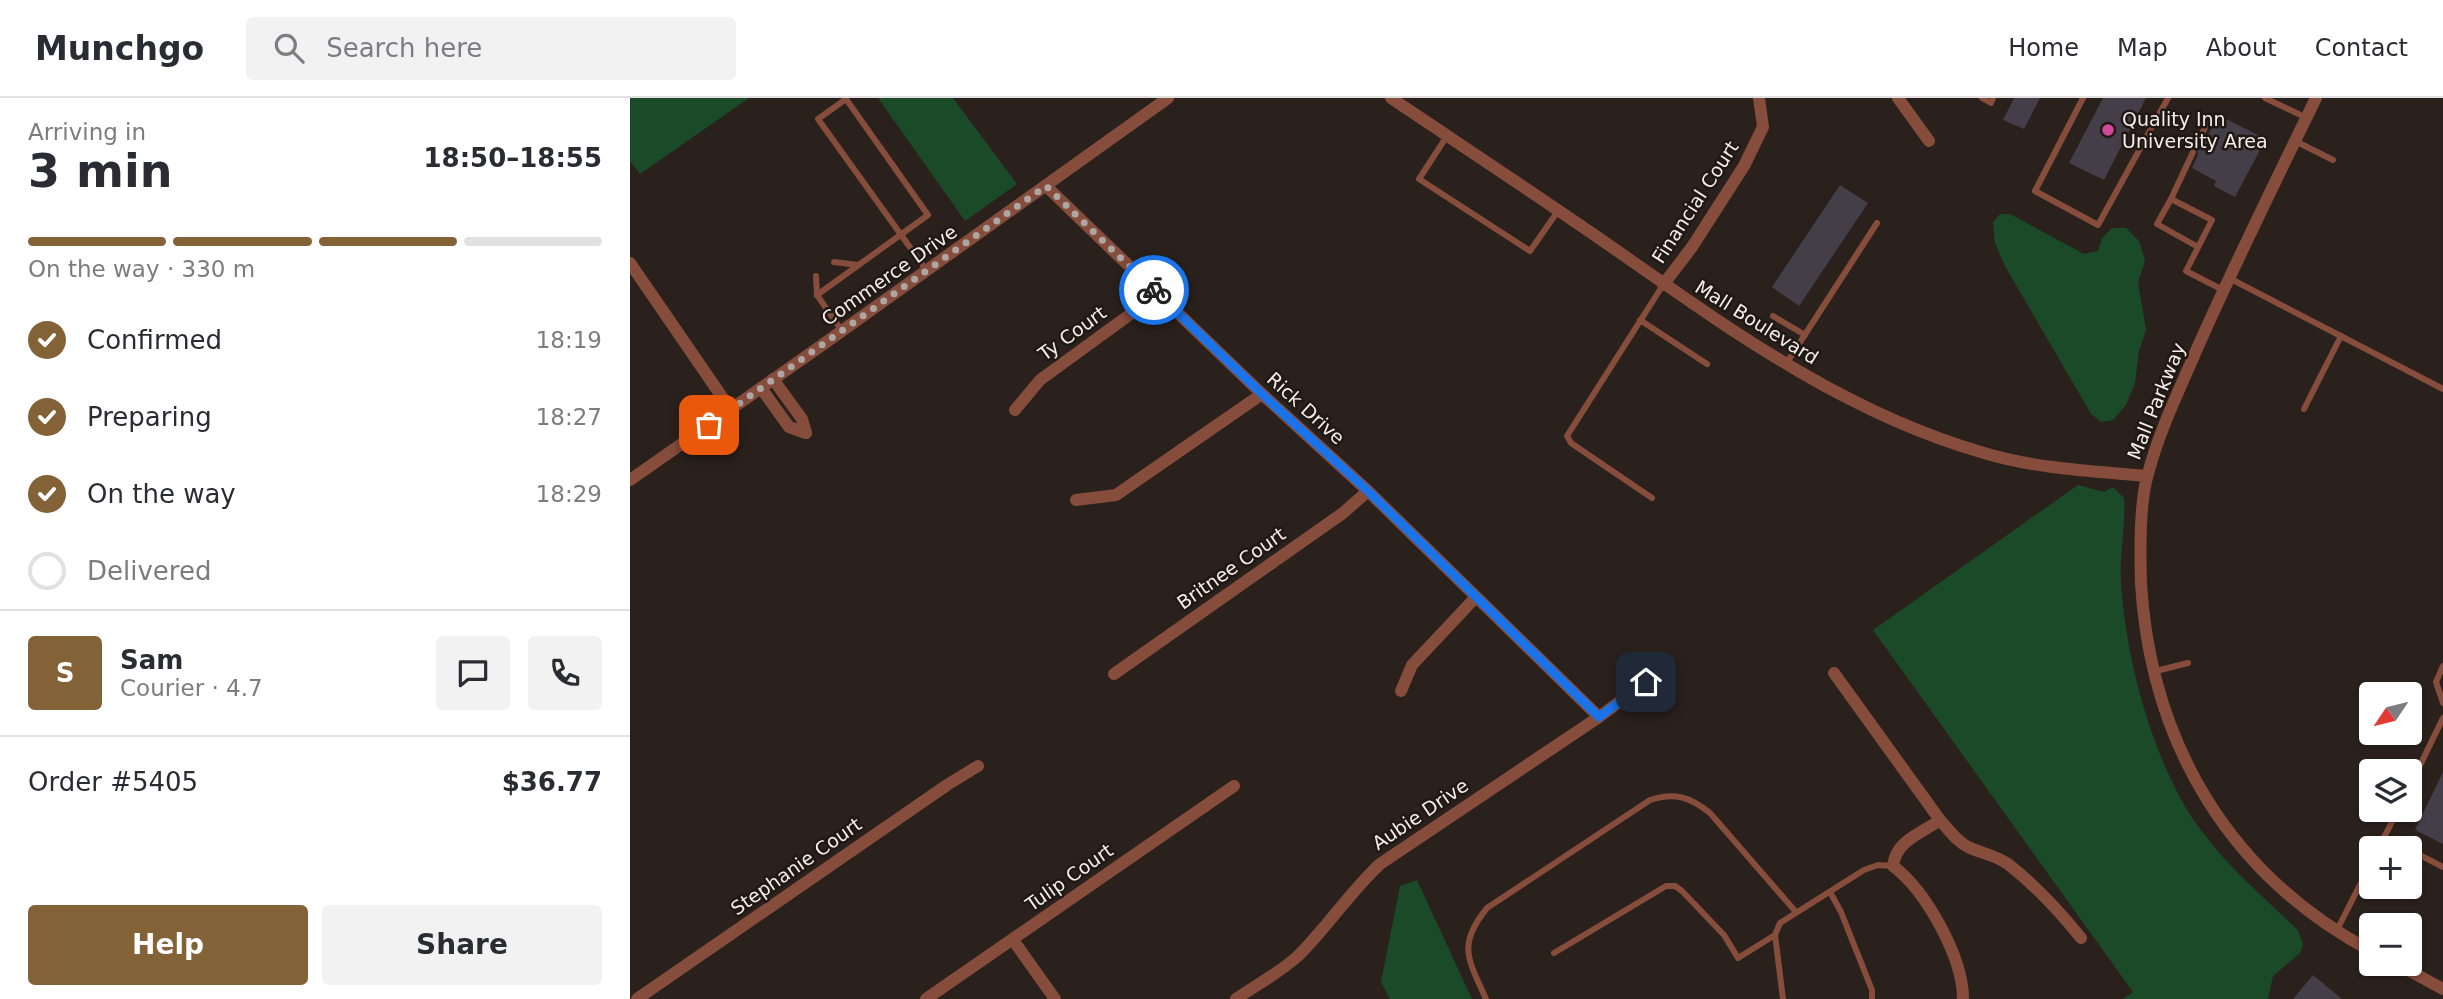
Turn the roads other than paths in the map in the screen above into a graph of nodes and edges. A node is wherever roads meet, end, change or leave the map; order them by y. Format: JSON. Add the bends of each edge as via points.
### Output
{"nodes":[{"id":1,"x":1168,"y":98,"type":"edge"},
{"id":2,"x":1391,"y":98,"type":"edge"},
{"id":3,"x":1759,"y":98,"type":"edge"},
{"id":4,"x":1898,"y":98,"type":"edge"},
{"id":5,"x":1982,"y":98,"type":"edge"},
{"id":6,"x":1993,"y":98,"type":"edge"},
{"id":7,"x":2083,"y":98,"type":"edge"},
{"id":8,"x":2168,"y":98,"type":"edge"},
{"id":9,"x":2265,"y":98,"type":"edge"},
{"id":10,"x":2316,"y":98,"type":"edge"},
{"id":11,"x":2307,"y":118,"type":"junction"},
{"id":12,"x":2207,"y":123,"type":"dead end"},
{"id":13,"x":1447,"y":136,"type":"junction"},
{"id":14,"x":2200,"y":138,"type":"dead end"},
{"id":15,"x":1929,"y":141,"type":"dead end"},
{"id":16,"x":2295,"y":141,"type":"junction"},
{"id":17,"x":2193,"y":152,"type":"dead end"},
{"id":18,"x":2333,"y":160,"type":"dead end"},
{"id":19,"x":1046,"y":186,"type":"junction"},
{"id":20,"x":2171,"y":198,"type":"junction"},
{"id":21,"x":1558,"y":211,"type":"junction"},
{"id":22,"x":1877,"y":223,"type":"dead end"},
{"id":23,"x":900,"y":234,"type":"junction"},
{"id":24,"x":2198,"y":247,"type":"junction"},
{"id":25,"x":834,"y":262,"type":"dead end"},
{"id":26,"x":630,"y":263,"type":"edge"},
{"id":27,"x":858,"y":265,"type":"junction"},
{"id":28,"x":927,"y":271,"type":"junction"},
{"id":29,"x":816,"y":276,"type":"dead end"},
{"id":30,"x":2226,"y":284,"type":"junction"},
{"id":31,"x":1663,"y":285,"type":"junction"},
{"id":32,"x":1158,"y":294,"type":"junction"},
{"id":33,"x":817,"y":295,"type":"junction"},
{"id":34,"x":1773,"y":316,"type":"dead end"},
{"id":35,"x":1640,"y":320,"type":"junction"},
{"id":36,"x":842,"y":331,"type":"junction"},
{"id":37,"x":1805,"y":335,"type":"junction"},
{"id":38,"x":2341,"y":336,"type":"junction"},
{"id":39,"x":1707,"y":364,"type":"dead end"},
{"id":40,"x":1786,"y":364,"type":"junction"},
{"id":41,"x":773,"y":379,"type":"junction"},
{"id":42,"x":761,"y":388,"type":"junction"},
{"id":43,"x":2443,"y":389,"type":"edge"},
{"id":44,"x":1262,"y":394,"type":"junction"},
{"id":45,"x":2304,"y":409,"type":"dead end"},
{"id":46,"x":732,"y":410,"type":"junction"},
{"id":47,"x":1015,"y":410,"type":"dead end"},
{"id":48,"x":2147,"y":475,"type":"junction"},
{"id":49,"x":630,"y":480,"type":"edge"},
{"id":50,"x":1368,"y":491,"type":"junction"},
{"id":51,"x":1652,"y":498,"type":"dead end"},
{"id":52,"x":1076,"y":500,"type":"dead end"},
{"id":53,"x":1475,"y":598,"type":"junction"},
{"id":54,"x":2188,"y":663,"type":"dead end"},
{"id":55,"x":2443,"y":666,"type":"edge"},
{"id":56,"x":2155,"y":671,"type":"junction"},
{"id":57,"x":1834,"y":673,"type":"dead end"},
{"id":58,"x":1114,"y":674,"type":"dead end"},
{"id":59,"x":1646,"y":682,"type":"dead end"},
{"id":60,"x":1401,"y":691,"type":"dead end"},
{"id":61,"x":2443,"y":703,"type":"edge"},
{"id":62,"x":1599,"y":717,"type":"junction"},
{"id":63,"x":2443,"y":718,"type":"edge"},
{"id":64,"x":2422,"y":761,"type":"edge"},
{"id":65,"x":978,"y":766,"type":"dead end"},
{"id":66,"x":1234,"y":786,"type":"dead end"},
{"id":67,"x":1940,"y":820,"type":"junction"},
{"id":68,"x":2422,"y":856,"type":"edge"},
{"id":69,"x":1893,"y":866,"type":"junction"},
{"id":70,"x":2443,"y":867,"type":"edge"},
{"id":71,"x":2359,"y":887,"type":"edge"},
{"id":72,"x":1830,"y":892,"type":"junction"},
{"id":73,"x":1796,"y":912,"type":"junction"},
{"id":74,"x":2337,"y":931,"type":"junction"},
{"id":75,"x":1775,"y":935,"type":"junction"},
{"id":76,"x":2081,"y":938,"type":"dead end"},
{"id":77,"x":1013,"y":940,"type":"junction"},
{"id":78,"x":2359,"y":944,"type":"edge"},
{"id":79,"x":1554,"y":953,"type":"dead end"},
{"id":80,"x":2419,"y":976,"type":"edge"},
{"id":81,"x":2443,"y":989,"type":"edge"},
{"id":82,"x":637,"y":999,"type":"edge"},
{"id":83,"x":926,"y":999,"type":"edge"},
{"id":84,"x":1055,"y":999,"type":"edge"},
{"id":85,"x":1236,"y":999,"type":"edge"},
{"id":86,"x":1486,"y":999,"type":"edge"},
{"id":87,"x":1783,"y":999,"type":"edge"},
{"id":88,"x":1872,"y":999,"type":"edge"},
{"id":89,"x":1963,"y":999,"type":"edge"}],
"edges":[{"from":1,"to":19,"type":"street","name":"Commerce Drive"},
{"from":2,"to":13,"type":"street","name":"Mall Boulevard"},
{"from":3,"to":31,"type":"street","name":"Financial Court","via":[[1763,127],[1744,166]]},
{"from":4,"to":15,"type":"street"},
{"from":5,"to":6,"type":"lane","via":[[1991,103]]},
{"from":7,"to":8,"type":"lane","via":[[2035,191],[2098,225]]},
{"from":9,"to":11,"type":"lane"},
{"from":10,"to":11,"type":"street","name":"Mall Parkway"},
{"from":11,"to":16,"type":"street","name":"Mall Parkway"},
{"from":12,"to":14,"type":"lane"},
{"from":13,"to":21,"type":"street","name":"Mall Boulevard"},
{"from":13,"to":21,"type":"lane","via":[[1419,179],[1475,217],[1530,251]]},
{"from":16,"to":18,"type":"lane"},
{"from":16,"to":30,"type":"street","name":"Mall Parkway"},
{"from":17,"to":20,"type":"lane"},
{"from":19,"to":28,"type":"street","name":"Commerce Drive"},
{"from":19,"to":32,"type":"street","name":"Rick Drive"},
{"from":20,"to":24,"type":"lane","via":[[2157,224]]},
{"from":20,"to":24,"type":"lane","via":[[2212,220]]},
{"from":21,"to":31,"type":"street","name":"Mall Boulevard"},
{"from":22,"to":37,"type":"lane"},
{"from":23,"to":23,"type":"lane","via":[[818,119],[846,99],[928,215]]},
{"from":23,"to":27,"type":"lane"},
{"from":23,"to":28,"type":"lane"},
{"from":24,"to":30,"type":"lane","via":[[2186,271]]},
{"from":25,"to":27,"type":"lane"},
{"from":26,"to":46,"type":"street"},
{"from":27,"to":33,"type":"lane"},
{"from":28,"to":36,"type":"street","name":"Commerce Drive"},
{"from":29,"to":33,"type":"lane"},
{"from":30,"to":38,"type":"lane"},
{"from":30,"to":48,"type":"street","name":"Mall Parkway"},
{"from":31,"to":35,"type":"lane"},
{"from":31,"to":40,"type":"street","name":"Mall Boulevard"},
{"from":32,"to":44,"type":"street","name":"Rick Drive"},
{"from":32,"to":47,"type":"street","name":"Ty Court","via":[[1040,380]]},
{"from":33,"to":36,"type":"lane"},
{"from":34,"to":37,"type":"lane"},
{"from":35,"to":39,"type":"lane"},
{"from":35,"to":51,"type":"lane","via":[[1567,436]]},
{"from":36,"to":41,"type":"street","name":"Commerce Drive"},
{"from":37,"to":40,"type":"lane"},
{"from":38,"to":43,"type":"lane"},
{"from":38,"to":45,"type":"lane"},
{"from":40,"to":48,"type":"street","name":"Mall Boulevard","via":[[1864,408],[1986,454],[2050,467]]},
{"from":41,"to":42,"type":"street","name":"Commerce Drive"},
{"from":41,"to":42,"type":"street","via":[[802,419],[806,433],[789,427]]},
{"from":42,"to":46,"type":"street","name":"Commerce Drive"},
{"from":44,"to":50,"type":"street","name":"Rick Drive"},
{"from":44,"to":52,"type":"street","via":[[1116,495]]},
{"from":46,"to":49,"type":"street","name":"Commerce Drive"},
{"from":48,"to":56,"type":"street","name":"Mall Parkway","via":[[2139,549],[2143,615]]},
{"from":50,"to":53,"type":"street","name":"Rick Drive"},
{"from":50,"to":58,"type":"street","name":"Britnee Court"},
{"from":53,"to":60,"type":"street","via":[[1412,665]]},
{"from":53,"to":62,"type":"street","name":"Rick Drive"},
{"from":54,"to":56,"type":"lane"},
{"from":55,"to":61,"type":"lane","via":[[2436,682]]},
{"from":56,"to":74,"type":"street","name":"Mall Parkway","via":[[2176,742],[2206,800],[2268,876]]},
{"from":57,"to":67,"type":"street"},
{"from":59,"to":62,"type":"street","name":"Aubie Drive"},
{"from":62,"to":85,"type":"street","name":"Aubie Drive","via":[[1380,864],[1297,957]]},
{"from":63,"to":64,"type":"lane"},
{"from":65,"to":82,"type":"street","name":"Stephanie Court"},
{"from":66,"to":77,"type":"street","name":"Tulip Court"},
{"from":67,"to":69,"type":"street","via":[[1900,846]]},
{"from":67,"to":76,"type":"street","via":[[1957,839],[2008,864]]},
{"from":68,"to":70,"type":"lane"},
{"from":69,"to":72,"type":"lane","via":[[1864,870]]},
{"from":69,"to":89,"type":"street","via":[[1917,890],[1950,943],[1960,970]]},
{"from":71,"to":74,"type":"lane"},
{"from":72,"to":73,"type":"lane"},
{"from":72,"to":88,"type":"lane"},
{"from":73,"to":75,"type":"lane","via":[[1780,923]]},
{"from":73,"to":86,"type":"lane","via":[[1710,813],[1681,795],[1663,796],[1650,800],[1487,908],[1471,928],[1468,948]]},
{"from":74,"to":78,"type":"street","name":"Mall Parkway"},
{"from":75,"to":79,"type":"lane","via":[[1738,958],[1724,935],[1682,891],[1666,886]]},
{"from":75,"to":87,"type":"lane"},
{"from":77,"to":83,"type":"street","name":"Tulip Court"},
{"from":77,"to":84,"type":"street"},
{"from":80,"to":81,"type":"street"}]}
